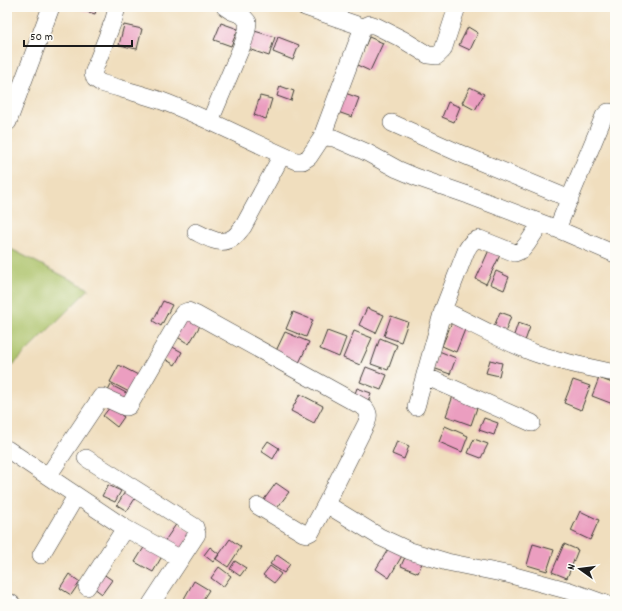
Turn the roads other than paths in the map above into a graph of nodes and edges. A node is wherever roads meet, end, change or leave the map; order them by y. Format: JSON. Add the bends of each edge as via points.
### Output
{"nodes":[{"id":1,"x":51,"y":7,"type":"edge"},
{"id":2,"x":117,"y":7,"type":"edge"},
{"id":3,"x":225,"y":7,"type":"edge"},
{"id":4,"x":305,"y":7,"type":"edge"},
{"id":5,"x":457,"y":7,"type":"edge"},
{"id":6,"x":363,"y":27,"type":"junction"},
{"id":7,"x":615,"y":113,"type":"edge"},
{"id":8,"x":210,"y":121,"type":"junction"},
{"id":9,"x":8,"y":122,"type":"dead end"},
{"id":10,"x":392,"y":123,"type":"dead end"},
{"id":11,"x":321,"y":139,"type":"junction"},
{"id":12,"x":282,"y":155,"type":"junction"},
{"id":13,"x":570,"y":199,"type":"junction"},
{"id":14,"x":541,"y":223,"type":"junction"},
{"id":15,"x":557,"y":229,"type":"junction"},
{"id":16,"x":196,"y":232,"type":"dead end"},
{"id":17,"x":615,"y":254,"type":"edge"},
{"id":18,"x":444,"y":310,"type":"junction"},
{"id":19,"x":615,"y":373,"type":"edge"},
{"id":20,"x":425,"y":376,"type":"junction"},
{"id":21,"x":416,"y":407,"type":"dead end"},
{"id":22,"x":532,"y":423,"type":"dead end"},
{"id":23,"x":7,"y":449,"type":"edge"},
{"id":24,"x":86,"y":458,"type":"dead end"},
{"id":25,"x":48,"y":476,"type":"junction"},
{"id":26,"x":76,"y":496,"type":"junction"},
{"id":27,"x":326,"y":504,"type":"junction"},
{"id":28,"x":258,"y":506,"type":"dead end"},
{"id":29,"x":125,"y":528,"type":"junction"},
{"id":30,"x":41,"y":555,"type":"dead end"},
{"id":31,"x":181,"y":559,"type":"junction"},
{"id":32,"x":87,"y":587,"type":"dead end"},
{"id":33,"x":7,"y":600,"type":"edge"},
{"id":34,"x":12,"y":604,"type":"edge"},
{"id":35,"x":151,"y":604,"type":"edge"},
{"id":36,"x":606,"y":604,"type":"edge"}],
"edges":[{"from":1,"to":9,"type":"street"},
{"from":2,"to":8,"type":"street","via":[[93,74],[95,79]]},
{"from":3,"to":8,"type":"street","via":[[242,15],[248,22],[248,30]]},
{"from":4,"to":6,"type":"street"},
{"from":5,"to":6,"type":"street","via":[[443,50],[437,56],[428,55],[376,26],[370,24]]},
{"from":6,"to":11,"type":"street"},
{"from":7,"to":13,"type":"street","via":[[608,112],[604,116]]},
{"from":8,"to":12,"type":"street"},
{"from":10,"to":13,"type":"street"},
{"from":11,"to":12,"type":"street","via":[[309,157],[303,161]]},
{"from":11,"to":14,"type":"street","via":[[334,138],[416,177]]},
{"from":12,"to":16,"type":"street","via":[[243,227],[235,236],[223,242]]},
{"from":13,"to":15,"type":"street"},
{"from":14,"to":15,"type":"street"},
{"from":14,"to":18,"type":"street","via":[[522,250],[515,253],[480,239],[470,244]]},
{"from":15,"to":17,"type":"street"},
{"from":18,"to":19,"type":"street","via":[[532,352]]},
{"from":18,"to":20,"type":"street"},
{"from":20,"to":21,"type":"street"},
{"from":20,"to":22,"type":"street"},
{"from":23,"to":25,"type":"street"},
{"from":24,"to":31,"type":"street","via":[[195,527],[196,534]]},
{"from":25,"to":26,"type":"street"},
{"from":25,"to":27,"type":"street","via":[[101,397],[124,407],[129,406],[183,312],[188,311],[263,350],[368,412],[367,422]]},
{"from":26,"to":29,"type":"street"},
{"from":26,"to":30,"type":"street"},
{"from":27,"to":28,"type":"street","via":[[308,534]]},
{"from":27,"to":36,"type":"street","via":[[380,537],[410,551],[447,562],[511,575]]},
{"from":29,"to":31,"type":"street"},
{"from":29,"to":32,"type":"street"},
{"from":31,"to":35,"type":"street"},
{"from":33,"to":34,"type":"street"}]}
